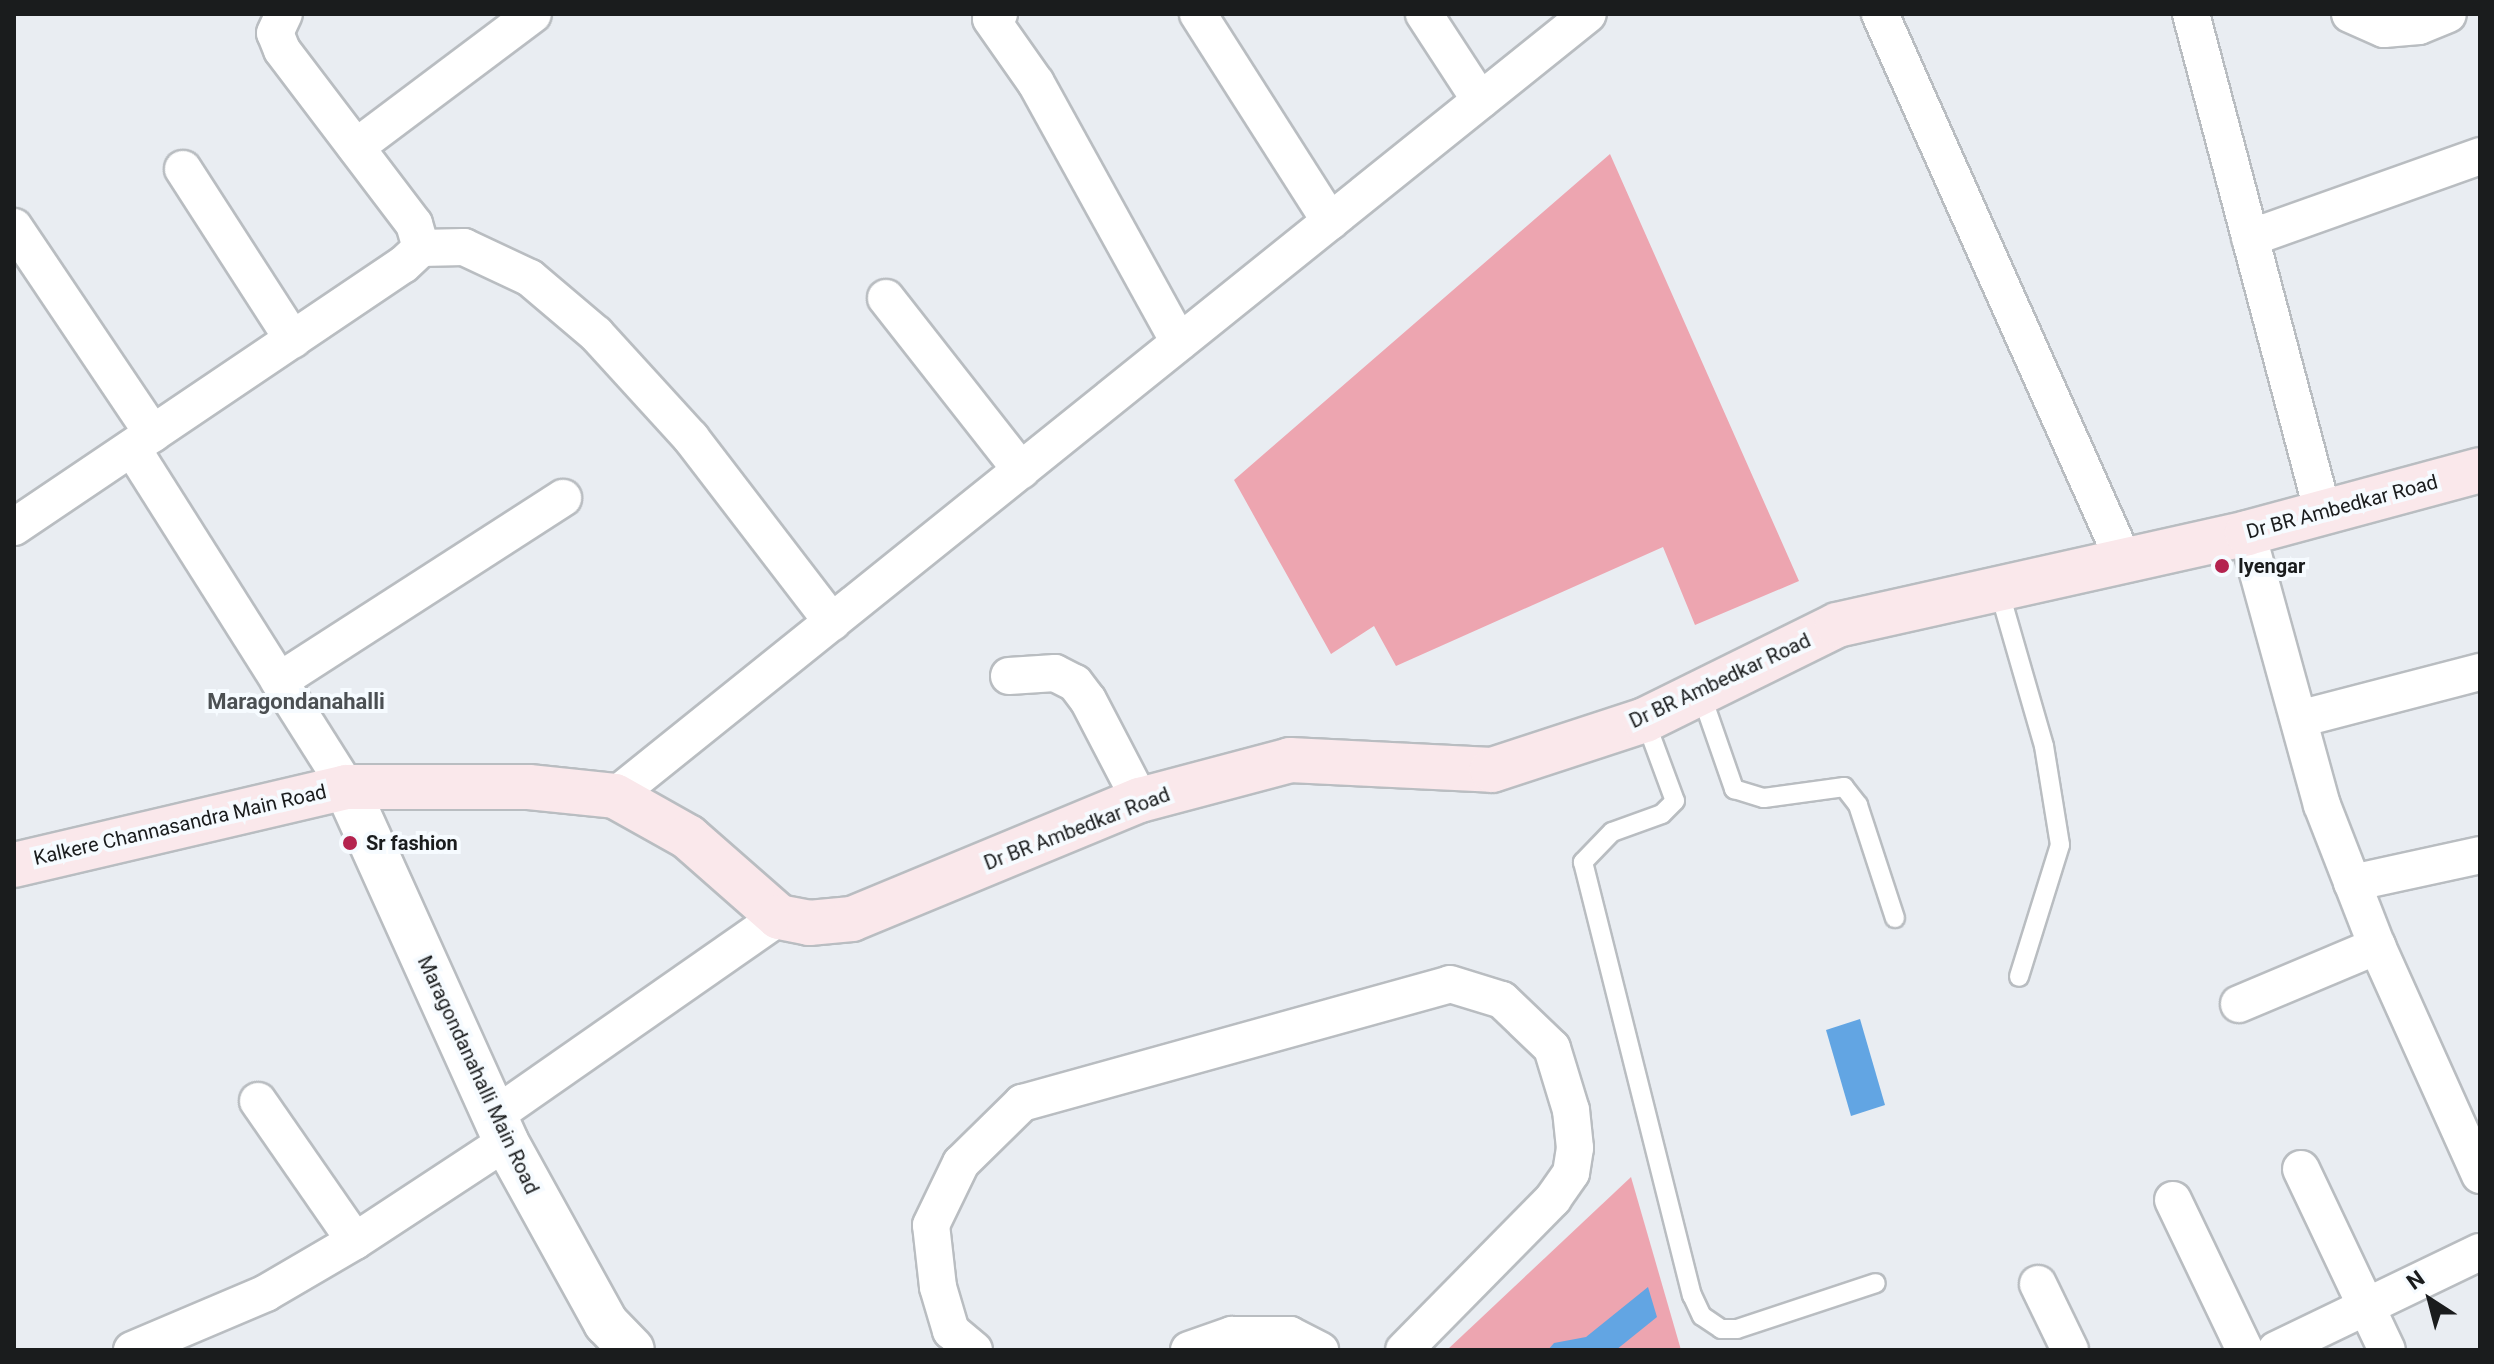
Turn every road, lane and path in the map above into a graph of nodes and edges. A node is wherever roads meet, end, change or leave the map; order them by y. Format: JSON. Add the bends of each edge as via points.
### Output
{"nodes":[{"id":1,"x":284,"y":14,"type":"edge"},
{"id":2,"x":533,"y":14,"type":"edge"},
{"id":3,"x":999,"y":14,"type":"edge"},
{"id":4,"x":1198,"y":14,"type":"edge"},
{"id":5,"x":1424,"y":14,"type":"edge"},
{"id":6,"x":1588,"y":14,"type":"edge"},
{"id":7,"x":1880,"y":14,"type":"edge"},
{"id":8,"x":2191,"y":14,"type":"edge"},
{"id":9,"x":2350,"y":14,"type":"edge"},
{"id":10,"x":2448,"y":14,"type":"edge"},
{"id":11,"x":1480,"y":100,"type":"junction"},
{"id":12,"x":356,"y":147,"type":"junction"},
{"id":13,"x":2480,"y":156,"type":"edge"},
{"id":14,"x":183,"y":169,"type":"dead end"},
{"id":15,"x":1330,"y":221,"type":"junction"},
{"id":16,"x":14,"y":227,"type":"edge"},
{"id":17,"x":2250,"y":238,"type":"junction"},
{"id":18,"x":421,"y":248,"type":"junction"},
{"id":19,"x":886,"y":298,"type":"dead end"},
{"id":20,"x":293,"y":340,"type":"junction"},
{"id":21,"x":1179,"y":342,"type":"junction"},
{"id":22,"x":142,"y":441,"type":"junction"},
{"id":23,"x":1021,"y":470,"type":"junction"},
{"id":24,"x":2480,"y":470,"type":"edge"},
{"id":25,"x":563,"y":498,"type":"dead end"},
{"id":26,"x":2323,"y":513,"type":"junction"},
{"id":27,"x":14,"y":527,"type":"edge"},
{"id":28,"x":2247,"y":533,"type":"junction"},
{"id":29,"x":2124,"y":561,"type":"junction"},
{"id":30,"x":1999,"y":590,"type":"junction"},
{"id":31,"x":832,"y":622,"type":"junction"},
{"id":32,"x":2480,"y":672,"type":"edge"},
{"id":33,"x":1009,"y":676,"type":"dead end"},
{"id":34,"x":279,"y":681,"type":"junction"},
{"id":35,"x":1701,"y":694,"type":"junction"},
{"id":36,"x":2299,"y":719,"type":"junction"},
{"id":37,"x":1645,"y":720,"type":"junction"},
{"id":38,"x":346,"y":787,"type":"junction"},
{"id":39,"x":615,"y":796,"type":"junction"},
{"id":40,"x":1140,"y":800,"type":"junction"},
{"id":41,"x":2480,"y":855,"type":"edge"},
{"id":42,"x":14,"y":865,"type":"edge"},
{"id":43,"x":2352,"y":883,"type":"junction"},
{"id":44,"x":779,"y":917,"type":"junction"},
{"id":45,"x":1895,"y":918,"type":"dead end"},
{"id":46,"x":2377,"y":946,"type":"junction"},
{"id":47,"x":2019,"y":977,"type":"dead end"},
{"id":48,"x":2239,"y":1004,"type":"dead end"},
{"id":49,"x":258,"y":1101,"type":"dead end"},
{"id":50,"x":500,"y":1129,"type":"junction"},
{"id":51,"x":2301,"y":1169,"type":"dead end"},
{"id":52,"x":2480,"y":1175,"type":"edge"},
{"id":53,"x":2173,"y":1200,"type":"dead end"},
{"id":54,"x":355,"y":1241,"type":"junction"},
{"id":55,"x":2480,"y":1252,"type":"edge"},
{"id":56,"x":1876,"y":1283,"type":"dead end"},
{"id":57,"x":2038,"y":1284,"type":"dead end"},
{"id":58,"x":2366,"y":1306,"type":"junction"},
{"id":59,"x":953,"y":1344,"type":"edge"},
{"id":60,"x":132,"y":1350,"type":"edge"},
{"id":61,"x":632,"y":1350,"type":"edge"},
{"id":62,"x":1189,"y":1350,"type":"edge"},
{"id":63,"x":1320,"y":1350,"type":"edge"},
{"id":64,"x":1404,"y":1350,"type":"edge"},
{"id":65,"x":2070,"y":1350,"type":"edge"},
{"id":66,"x":2245,"y":1350,"type":"edge"},
{"id":67,"x":2276,"y":1350,"type":"edge"},
{"id":68,"x":2387,"y":1350,"type":"edge"}],
"edges":[{"from":1,"to":12,"type":"street","via":[[275,33],[282,50]]},
{"from":2,"to":12,"type":"street"},
{"from":3,"to":21,"type":"street","via":[[991,19],[1036,83]]},
{"from":4,"to":15,"type":"street"},
{"from":5,"to":11,"type":"street"},
{"from":6,"to":11,"type":"street"},
{"from":7,"to":29,"type":"street"},
{"from":8,"to":17,"type":"street"},
{"from":9,"to":10,"type":"street","via":[[2384,29],[2419,26]]},
{"from":11,"to":15,"type":"street"},
{"from":12,"to":18,"type":"street","via":[[414,224]]},
{"from":13,"to":17,"type":"street"},
{"from":14,"to":20,"type":"street"},
{"from":15,"to":21,"type":"street"},
{"from":16,"to":22,"type":"street"},
{"from":17,"to":26,"type":"street"},
{"from":18,"to":20,"type":"street"},
{"from":18,"to":31,"type":"street","via":[[464,247],[530,278],[596,334],[691,438]]},
{"from":19,"to":23,"type":"street"},
{"from":20,"to":22,"type":"street"},
{"from":21,"to":23,"type":"street"},
{"from":22,"to":27,"type":"street"},
{"from":22,"to":34,"type":"street"},
{"from":23,"to":31,"type":"street"},
{"from":24,"to":26,"type":"main road","name":"Dr BR Ambedkar Road"},
{"from":25,"to":34,"type":"street"},
{"from":26,"to":28,"type":"main road","name":"Dr BR Ambedkar Road"},
{"from":28,"to":29,"type":"main road","name":"Dr BR Ambedkar Road"},
{"from":28,"to":36,"type":"street"},
{"from":29,"to":30,"type":"main road","name":"Dr BR Ambedkar Road"},
{"from":30,"to":35,"type":"main road","name":"Dr BR Ambedkar Road","via":[[1837,625]]},
{"from":30,"to":47,"type":"lane","via":[[2044,746],[2060,845]]},
{"from":31,"to":39,"type":"street"},
{"from":32,"to":36,"type":"street"},
{"from":33,"to":40,"type":"street","via":[[1055,673],[1075,683]]},
{"from":34,"to":38,"type":"street"},
{"from":35,"to":37,"type":"main road","name":"Dr BR Ambedkar Road"},
{"from":35,"to":45,"type":"lane","via":[[1734,789],[1764,798],[1844,787],[1858,805]]},
{"from":36,"to":43,"type":"street","via":[[2322,805]]},
{"from":37,"to":40,"type":"main road","name":"Dr BR Ambedkar Road","via":[[1492,770],[1290,760]]},
{"from":37,"to":56,"type":"lane","via":[[1675,801],[1662,814],[1612,832],[1583,862],[1692,1295],[1702,1316],[1721,1329],[1737,1329]]},
{"from":38,"to":39,"type":"main road","via":[[529,787]]},
{"from":38,"to":42,"type":"main road","name":"Kalkere Channasandra Main Road"},
{"from":38,"to":50,"type":"street","name":"Maragondanahalli Main Road"},
{"from":39,"to":44,"type":"main road","via":[[688,837]]},
{"from":40,"to":44,"type":"main road","name":"Dr BR Ambedkar Road","via":[[852,919],[809,923]]},
{"from":41,"to":43,"type":"street"},
{"from":43,"to":46,"type":"street"},
{"from":44,"to":50,"type":"street"},
{"from":46,"to":48,"type":"street"},
{"from":46,"to":52,"type":"street"},
{"from":49,"to":54,"type":"street"},
{"from":50,"to":54,"type":"street"},
{"from":50,"to":61,"type":"street","name":"Maragondanahalli Main Road","via":[[606,1323]]},
{"from":51,"to":58,"type":"street"},
{"from":53,"to":66,"type":"street"},
{"from":54,"to":60,"type":"street","via":[[266,1293]]},
{"from":55,"to":58,"type":"street"},
{"from":57,"to":65,"type":"street"},
{"from":58,"to":67,"type":"street"},
{"from":58,"to":68,"type":"street"},
{"from":59,"to":64,"type":"street","via":[[938,1287],[931,1225],[961,1163],[1022,1103],[1450,984],[1502,1000],[1552,1048],[1571,1110],[1575,1148],[1571,1173],[1553,1199]]},
{"from":62,"to":63,"type":"street","via":[[1232,1335],[1290,1335]]}]}
